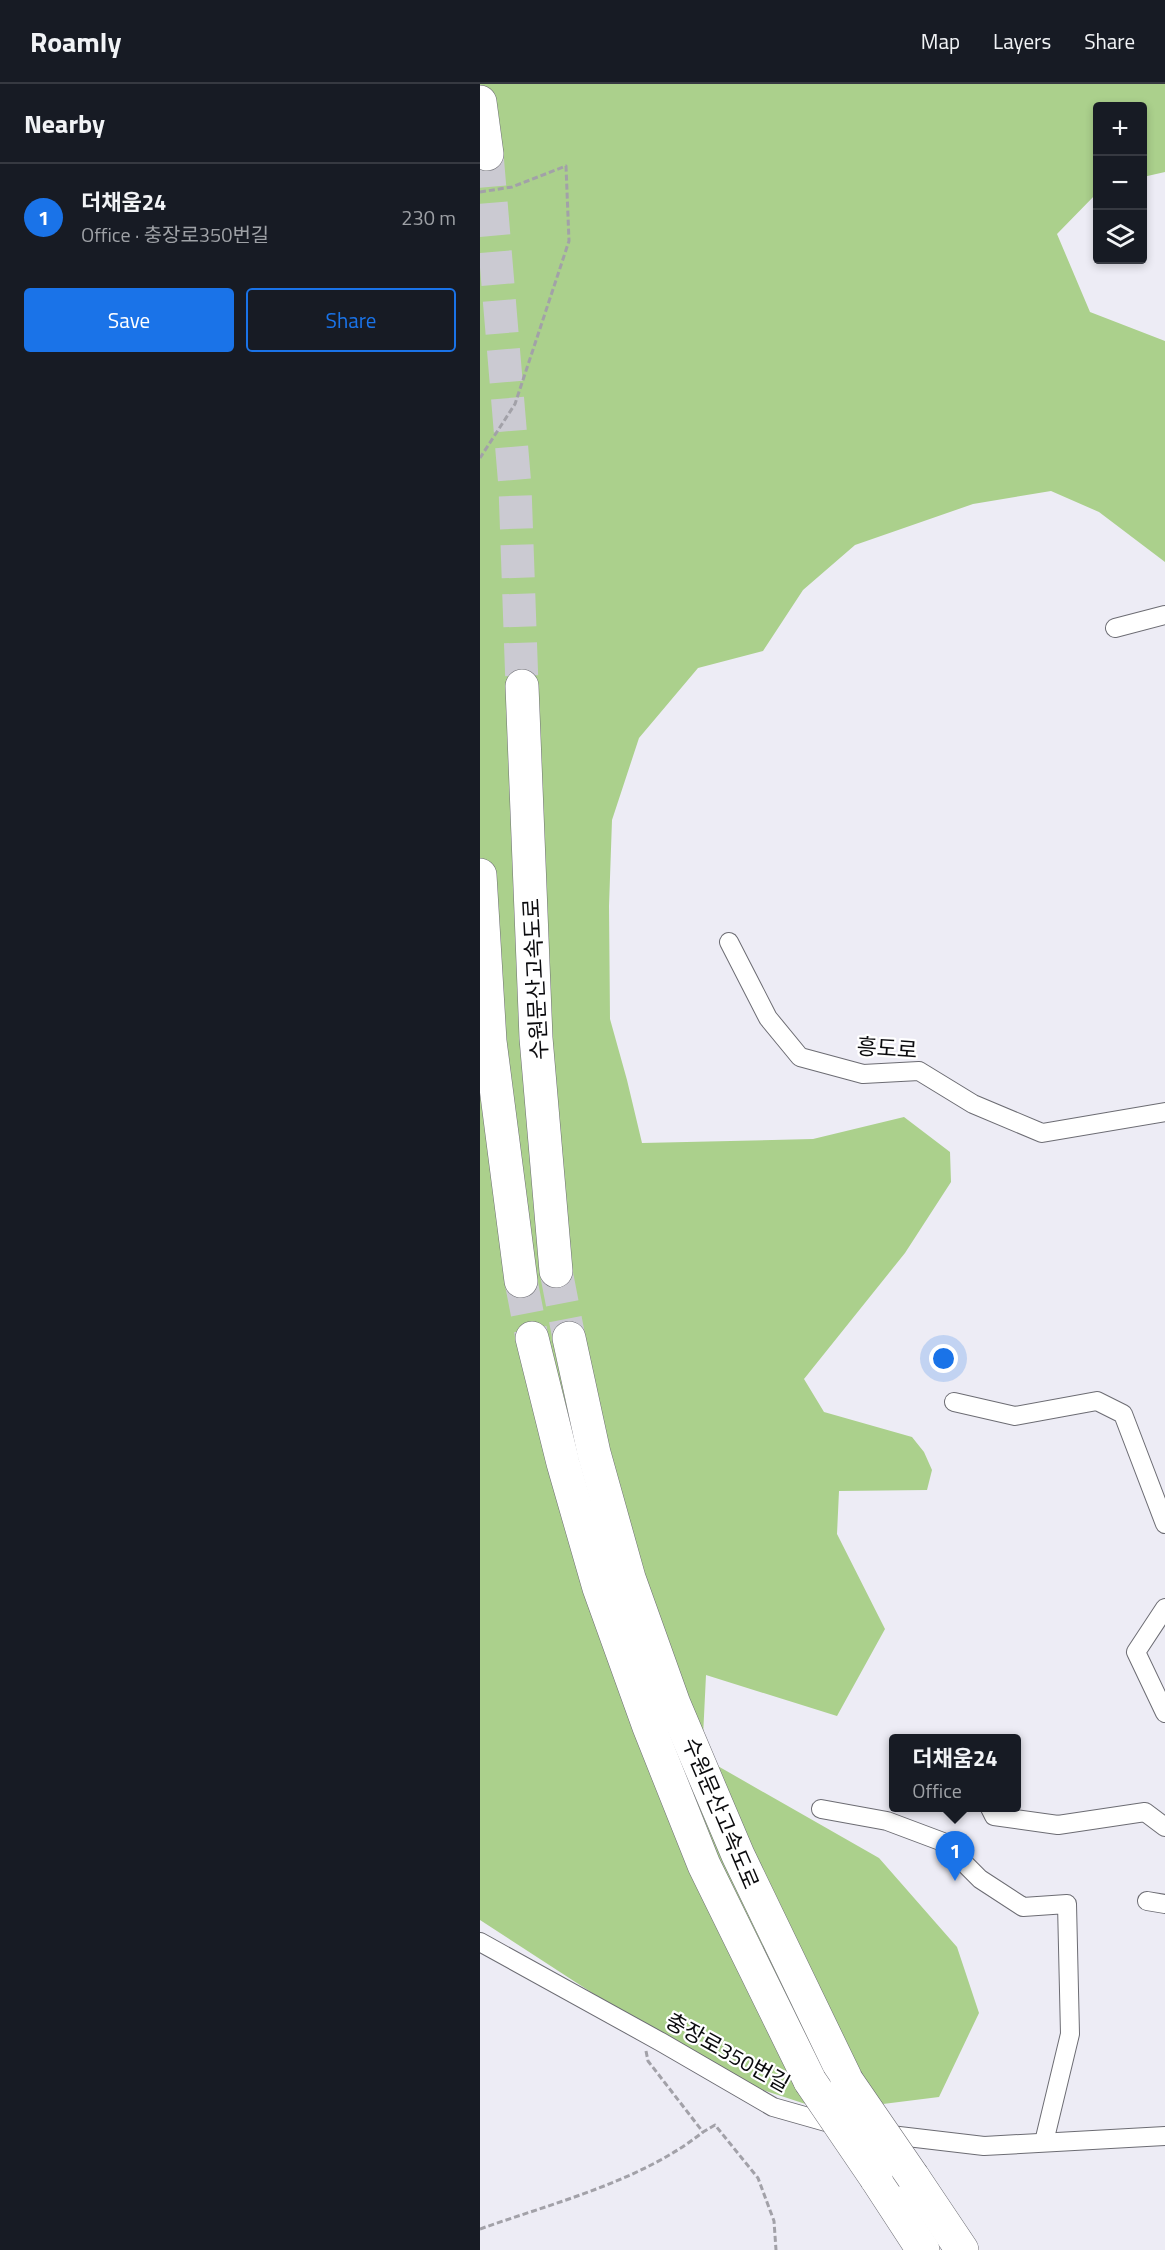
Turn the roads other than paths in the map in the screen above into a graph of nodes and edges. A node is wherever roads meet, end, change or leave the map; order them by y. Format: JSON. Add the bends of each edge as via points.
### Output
{"nodes":[{"id":1,"x":480,"y":102,"type":"edge"},
{"id":2,"x":487,"y":154,"type":"tunnel mouth"},
{"id":3,"x":1165,"y":615,"type":"edge"},
{"id":4,"x":1115,"y":628,"type":"dead end"},
{"id":5,"x":522,"y":686,"type":"tunnel mouth"},
{"id":6,"x":480,"y":875,"type":"edge"},
{"id":7,"x":729,"y":942,"type":"dead end"},
{"id":8,"x":1165,"y":1112,"type":"edge"},
{"id":9,"x":556,"y":1271,"type":"tunnel mouth"},
{"id":10,"x":521,"y":1281,"type":"tunnel mouth"},
{"id":11,"x":532,"y":1338,"type":"tunnel mouth"},
{"id":12,"x":569,"y":1338,"type":"tunnel mouth"},
{"id":13,"x":954,"y":1402,"type":"dead end"},
{"id":14,"x":1165,"y":1524,"type":"edge"},
{"id":15,"x":1165,"y":1608,"type":"edge"},
{"id":16,"x":1165,"y":1713,"type":"edge"},
{"id":17,"x":821,"y":1809,"type":"dead end"},
{"id":18,"x":992,"y":1812,"type":"edge"},
{"id":19,"x":1165,"y":1827,"type":"edge"},
{"id":20,"x":1147,"y":1901,"type":"dead end"},
{"id":21,"x":1165,"y":1904,"type":"edge"},
{"id":22,"x":480,"y":1942,"type":"edge"},
{"id":23,"x":1165,"y":2136,"type":"edge"},
{"id":24,"x":1044,"y":2142,"type":"junction"},
{"id":25,"x":924,"y":2250,"type":"edge"},
{"id":26,"x":962,"y":2250,"type":"edge"}],
"edges":[{"from":1,"to":2,"type":"highway"},
{"from":3,"to":4,"type":"street"},
{"from":5,"to":9,"type":"highway","name":"수원문산고속도로","via":[[536,1038]]},
{"from":6,"to":10,"type":"highway","name":"수원문산고속도로","via":[[490,1041]]},
{"from":7,"to":8,"type":"street","name":"흥도로","via":[[768,1018],[800,1057],[863,1074],[919,1071],[973,1104],[1042,1133]]},
{"from":11,"to":25,"type":"highway","name":"수원문산고속도로","bridge":true,"via":[[599,1588],[704,1865],[810,2081]]},
{"from":12,"to":26,"type":"highway","name":"수원문산고속도로","bridge":true,"via":[[594,1452],[629,1578],[674,1704],[738,1855],[847,2081]]},
{"from":13,"to":14,"type":"street","via":[[1015,1416],[1097,1401],[1123,1414]]},
{"from":15,"to":16,"type":"street","via":[[1136,1652]]},
{"from":17,"to":24,"type":"street","via":[[887,1821],[943,1842],[980,1879],[1023,1907],[1067,1905],[1070,2034]]},
{"from":18,"to":19,"type":"street","via":[[994,1816],[1058,1825],[1145,1812]]},
{"from":20,"to":21,"type":"street"},
{"from":22,"to":24,"type":"street","name":"충장로350번길","via":[[773,2107],[859,2132],[984,2146]]},
{"from":23,"to":24,"type":"street","name":"충장로350번길"}]}
